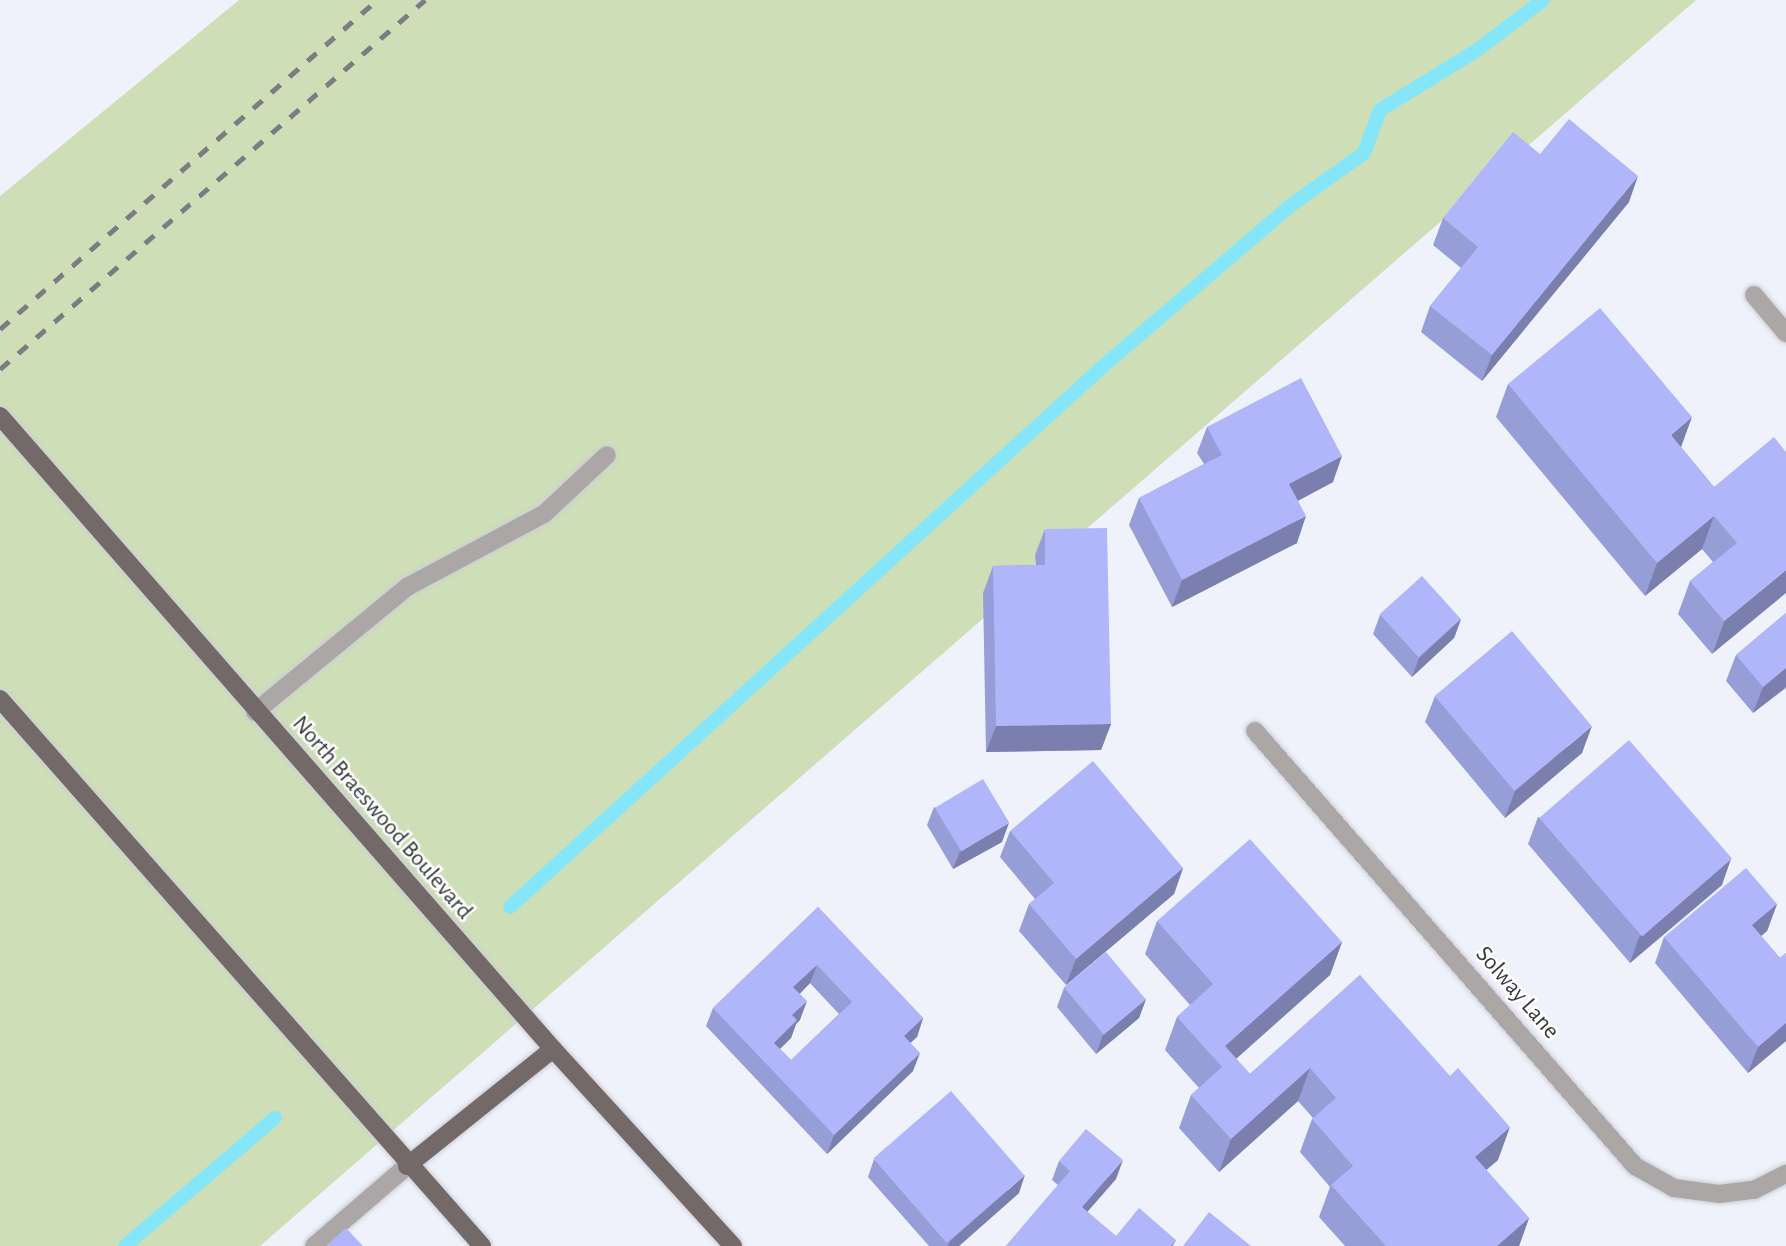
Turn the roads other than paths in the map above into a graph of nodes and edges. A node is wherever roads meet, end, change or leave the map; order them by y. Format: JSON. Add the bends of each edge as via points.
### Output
{"nodes":[{"id":1,"x":1754,"y":295,"type":"dead end"},
{"id":2,"x":1786,"y":333,"type":"edge"},
{"id":3,"x":0,"y":416,"type":"edge"},
{"id":4,"x":607,"y":454,"type":"dead end"},
{"id":5,"x":0,"y":699,"type":"edge"},
{"id":6,"x":255,"y":712,"type":"junction"},
{"id":7,"x":1255,"y":731,"type":"dead end"},
{"id":8,"x":553,"y":1049,"type":"junction"},
{"id":9,"x":407,"y":1166,"type":"junction"},
{"id":10,"x":1786,"y":1174,"type":"edge"},
{"id":11,"x":314,"y":1246,"type":"edge"},
{"id":12,"x":482,"y":1246,"type":"edge"},
{"id":13,"x":733,"y":1246,"type":"edge"}],
"edges":[{"from":1,"to":2,"type":"street"},
{"from":3,"to":6,"type":"main road","name":"North Braeswood Boulevard"},
{"from":4,"to":6,"type":"street","via":[[544,514],[407,587]]},
{"from":5,"to":9,"type":"main road"},
{"from":6,"to":8,"type":"main road","name":"North Braeswood Boulevard"},
{"from":7,"to":10,"type":"street","name":"Solway Lane","via":[[1635,1166],[1674,1188],[1718,1194],[1754,1190]]},
{"from":8,"to":9,"type":"main road"},
{"from":8,"to":13,"type":"main road","name":"North Braeswood Boulevard"},
{"from":9,"to":11,"type":"street"},
{"from":9,"to":12,"type":"main road"}]}
